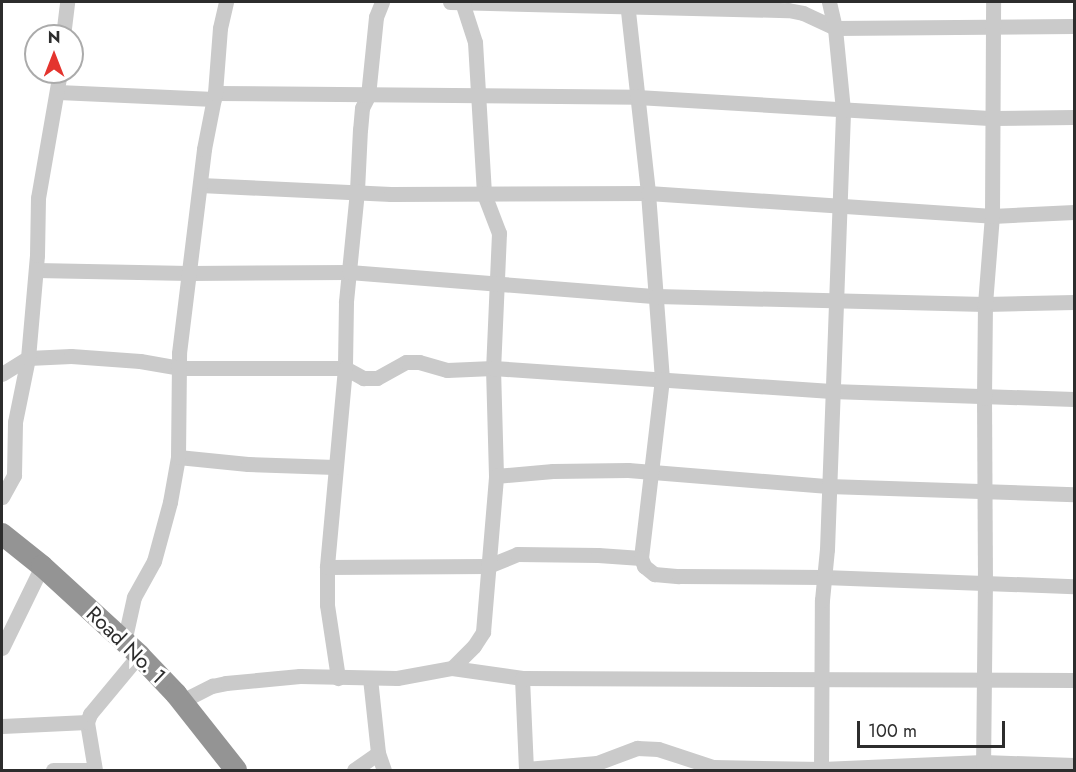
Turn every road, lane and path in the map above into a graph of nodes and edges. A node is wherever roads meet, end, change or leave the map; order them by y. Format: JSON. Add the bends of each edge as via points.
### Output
{"nodes":[{"id":1,"x":67,"y":2,"type":"edge"},
{"id":2,"x":226,"y":2,"type":"edge"},
{"id":3,"x":382,"y":2,"type":"edge"},
{"id":4,"x":450,"y":2,"type":"edge"},
{"id":5,"x":462,"y":2,"type":"edge"},
{"id":6,"x":829,"y":2,"type":"edge"},
{"id":7,"x":993,"y":2,"type":"edge"},
{"id":8,"x":628,"y":4,"type":"edge"},
{"id":9,"x":64,"y":24,"type":"edge"},
{"id":10,"x":993,"y":26,"type":"junction"},
{"id":11,"x":1074,"y":26,"type":"edge"},
{"id":12,"x":835,"y":28,"type":"junction"},
{"id":13,"x":59,"y":84,"type":"edge"},
{"id":14,"x":58,"y":92,"type":"junction"},
{"id":15,"x":215,"y":96,"type":"junction"},
{"id":16,"x":368,"y":96,"type":"junction"},
{"id":17,"x":479,"y":96,"type":"junction"},
{"id":18,"x":637,"y":97,"type":"junction"},
{"id":19,"x":843,"y":110,"type":"junction"},
{"id":20,"x":1074,"y":117,"type":"edge"},
{"id":21,"x":993,"y":118,"type":"junction"},
{"id":22,"x":200,"y":185,"type":"junction"},
{"id":23,"x":357,"y":191,"type":"junction"},
{"id":24,"x":648,"y":193,"type":"junction"},
{"id":25,"x":484,"y":194,"type":"junction"},
{"id":26,"x":840,"y":206,"type":"junction"},
{"id":27,"x":1074,"y":212,"type":"edge"},
{"id":28,"x":992,"y":216,"type":"junction"},
{"id":29,"x":36,"y":270,"type":"junction"},
{"id":30,"x":349,"y":272,"type":"junction"},
{"id":31,"x":189,"y":273,"type":"junction"},
{"id":32,"x":496,"y":285,"type":"junction"},
{"id":33,"x":656,"y":296,"type":"junction"},
{"id":34,"x":836,"y":300,"type":"junction"},
{"id":35,"x":1074,"y":302,"type":"edge"},
{"id":36,"x":985,"y":304,"type":"junction"},
{"id":37,"x":28,"y":358,"type":"junction"},
{"id":38,"x":179,"y":368,"type":"junction"},
{"id":39,"x":345,"y":368,"type":"junction"},
{"id":40,"x":493,"y":368,"type":"junction"},
{"id":41,"x":2,"y":374,"type":"edge"},
{"id":42,"x":662,"y":379,"type":"junction"},
{"id":43,"x":831,"y":391,"type":"junction"},
{"id":44,"x":984,"y":398,"type":"junction"},
{"id":45,"x":1074,"y":399,"type":"edge"},
{"id":46,"x":178,"y":457,"type":"junction"},
{"id":47,"x":335,"y":467,"type":"junction"},
{"id":48,"x":651,"y":471,"type":"junction"},
{"id":49,"x":496,"y":476,"type":"junction"},
{"id":50,"x":828,"y":486,"type":"junction"},
{"id":51,"x":984,"y":492,"type":"junction"},
{"id":52,"x":1074,"y":494,"type":"edge"},
{"id":53,"x":2,"y":497,"type":"edge"},
{"id":54,"x":2,"y":534,"type":"edge"},
{"id":55,"x":641,"y":558,"type":"junction"},
{"id":56,"x":42,"y":566,"type":"junction"},
{"id":57,"x":488,"y":566,"type":"junction"},
{"id":58,"x":327,"y":567,"type":"junction"},
{"id":59,"x":823,"y":577,"type":"junction"},
{"id":60,"x":985,"y":585,"type":"junction"},
{"id":61,"x":1074,"y":586,"type":"edge"},
{"id":62,"x":2,"y":648,"type":"edge"},
{"id":63,"x":132,"y":649,"type":"junction"},
{"id":64,"x":452,"y":668,"type":"junction"},
{"id":65,"x":338,"y":678,"type":"junction"},
{"id":66,"x":370,"y":678,"type":"junction"},
{"id":67,"x":522,"y":678,"type":"junction"},
{"id":68,"x":821,"y":678,"type":"junction"},
{"id":69,"x":982,"y":680,"type":"junction"},
{"id":70,"x":1074,"y":680,"type":"edge"},
{"id":71,"x":182,"y":700,"type":"junction"},
{"id":72,"x":87,"y":722,"type":"junction"},
{"id":73,"x":2,"y":726,"type":"edge"},
{"id":74,"x":378,"y":753,"type":"junction"},
{"id":75,"x":1074,"y":765,"type":"edge"},
{"id":76,"x":983,"y":766,"type":"edge"},
{"id":77,"x":94,"y":770,"type":"edge"},
{"id":78,"x":526,"y":770,"type":"edge"},
{"id":79,"x":821,"y":770,"type":"edge"},
{"id":80,"x":53,"y":771,"type":"edge"},
{"id":81,"x":236,"y":771,"type":"edge"},
{"id":82,"x":354,"y":771,"type":"edge"},
{"id":83,"x":384,"y":771,"type":"edge"}],
"edges":[{"from":1,"to":9,"type":"street"},
{"from":2,"to":15,"type":"street"},
{"from":3,"to":16,"type":"street","via":[[376,17]]},
{"from":4,"to":5,"type":"street"},
{"from":5,"to":8,"type":"street"},
{"from":5,"to":17,"type":"street","via":[[475,42]]},
{"from":6,"to":12,"type":"street"},
{"from":7,"to":10,"type":"street"},
{"from":8,"to":12,"type":"street","via":[[788,10]]},
{"from":8,"to":18,"type":"street"},
{"from":10,"to":11,"type":"street"},
{"from":10,"to":12,"type":"street"},
{"from":10,"to":21,"type":"street"},
{"from":12,"to":19,"type":"street"},
{"from":13,"to":14,"type":"street"},
{"from":14,"to":15,"type":"street"},
{"from":14,"to":29,"type":"street","via":[[38,198]]},
{"from":15,"to":16,"type":"street"},
{"from":15,"to":22,"type":"street"},
{"from":16,"to":17,"type":"street"},
{"from":16,"to":23,"type":"street","via":[[362,108]]},
{"from":17,"to":18,"type":"street"},
{"from":17,"to":25,"type":"street"},
{"from":18,"to":19,"type":"street"},
{"from":18,"to":24,"type":"street"},
{"from":19,"to":21,"type":"street"},
{"from":19,"to":26,"type":"street"},
{"from":20,"to":21,"type":"street"},
{"from":21,"to":28,"type":"street"},
{"from":22,"to":23,"type":"street"},
{"from":22,"to":31,"type":"street"},
{"from":23,"to":25,"type":"street"},
{"from":23,"to":30,"type":"street"},
{"from":24,"to":25,"type":"street"},
{"from":24,"to":26,"type":"street"},
{"from":24,"to":33,"type":"street"},
{"from":25,"to":32,"type":"street","via":[[499,233]]},
{"from":26,"to":28,"type":"street"},
{"from":26,"to":34,"type":"street"},
{"from":27,"to":28,"type":"street"},
{"from":28,"to":36,"type":"street"},
{"from":29,"to":31,"type":"street"},
{"from":29,"to":37,"type":"street"},
{"from":30,"to":31,"type":"street"},
{"from":30,"to":32,"type":"street"},
{"from":30,"to":39,"type":"street"},
{"from":31,"to":38,"type":"street"},
{"from":32,"to":33,"type":"street"},
{"from":32,"to":40,"type":"street"},
{"from":33,"to":34,"type":"street"},
{"from":33,"to":42,"type":"street"},
{"from":34,"to":36,"type":"street"},
{"from":34,"to":43,"type":"street"},
{"from":35,"to":36,"type":"street"},
{"from":36,"to":44,"type":"street"},
{"from":37,"to":38,"type":"street","via":[[71,356]]},
{"from":37,"to":41,"type":"street"},
{"from":37,"to":53,"type":"street","via":[[15,422],[14,475]]},
{"from":38,"to":39,"type":"street"},
{"from":38,"to":46,"type":"street"},
{"from":39,"to":40,"type":"street","via":[[363,378],[377,378],[406,362],[447,370]]},
{"from":39,"to":47,"type":"street"},
{"from":40,"to":42,"type":"street"},
{"from":40,"to":49,"type":"street"},
{"from":42,"to":43,"type":"street"},
{"from":42,"to":48,"type":"street"},
{"from":43,"to":44,"type":"street"},
{"from":43,"to":50,"type":"street"},
{"from":44,"to":45,"type":"street"},
{"from":44,"to":51,"type":"street"},
{"from":46,"to":47,"type":"street"},
{"from":46,"to":63,"type":"street","via":[[154,561],[134,597]]},
{"from":47,"to":58,"type":"street"},
{"from":48,"to":49,"type":"street"},
{"from":48,"to":50,"type":"street"},
{"from":48,"to":55,"type":"street"},
{"from":49,"to":57,"type":"street"},
{"from":50,"to":51,"type":"street"},
{"from":50,"to":59,"type":"street"},
{"from":51,"to":52,"type":"street"},
{"from":51,"to":60,"type":"street"},
{"from":54,"to":56,"type":"highway","name":"Road No. 1"},
{"from":55,"to":57,"type":"street","via":[[526,554]]},
{"from":55,"to":59,"type":"street","via":[[648,571],[663,575]]},
{"from":56,"to":62,"type":"street"},
{"from":56,"to":63,"type":"highway","name":"Road No. 1"},
{"from":57,"to":58,"type":"street"},
{"from":57,"to":64,"type":"street","via":[[483,632]]},
{"from":58,"to":65,"type":"street","via":[[327,604]]},
{"from":59,"to":60,"type":"street"},
{"from":59,"to":68,"type":"street"},
{"from":60,"to":61,"type":"street"},
{"from":60,"to":69,"type":"street"},
{"from":63,"to":71,"type":"highway","name":"Road No. 1"},
{"from":63,"to":72,"type":"street"},
{"from":64,"to":66,"type":"street","via":[[397,678]]},
{"from":64,"to":67,"type":"street"},
{"from":65,"to":66,"type":"street"},
{"from":65,"to":71,"type":"street","via":[[300,676],[226,684]]},
{"from":66,"to":74,"type":"street"},
{"from":67,"to":68,"type":"street"},
{"from":67,"to":78,"type":"street"},
{"from":68,"to":69,"type":"street"},
{"from":68,"to":79,"type":"street"},
{"from":69,"to":70,"type":"street"},
{"from":69,"to":76,"type":"street"},
{"from":71,"to":81,"type":"highway","name":"Road No. 1"},
{"from":72,"to":73,"type":"street"},
{"from":72,"to":77,"type":"street"},
{"from":74,"to":82,"type":"street"},
{"from":74,"to":83,"type":"street"},
{"from":75,"to":76,"type":"street"},
{"from":76,"to":79,"type":"street"},
{"from":77,"to":80,"type":"street"},
{"from":78,"to":79,"type":"street","via":[[597,763],[637,748],[657,749],[713,767]]}]}
